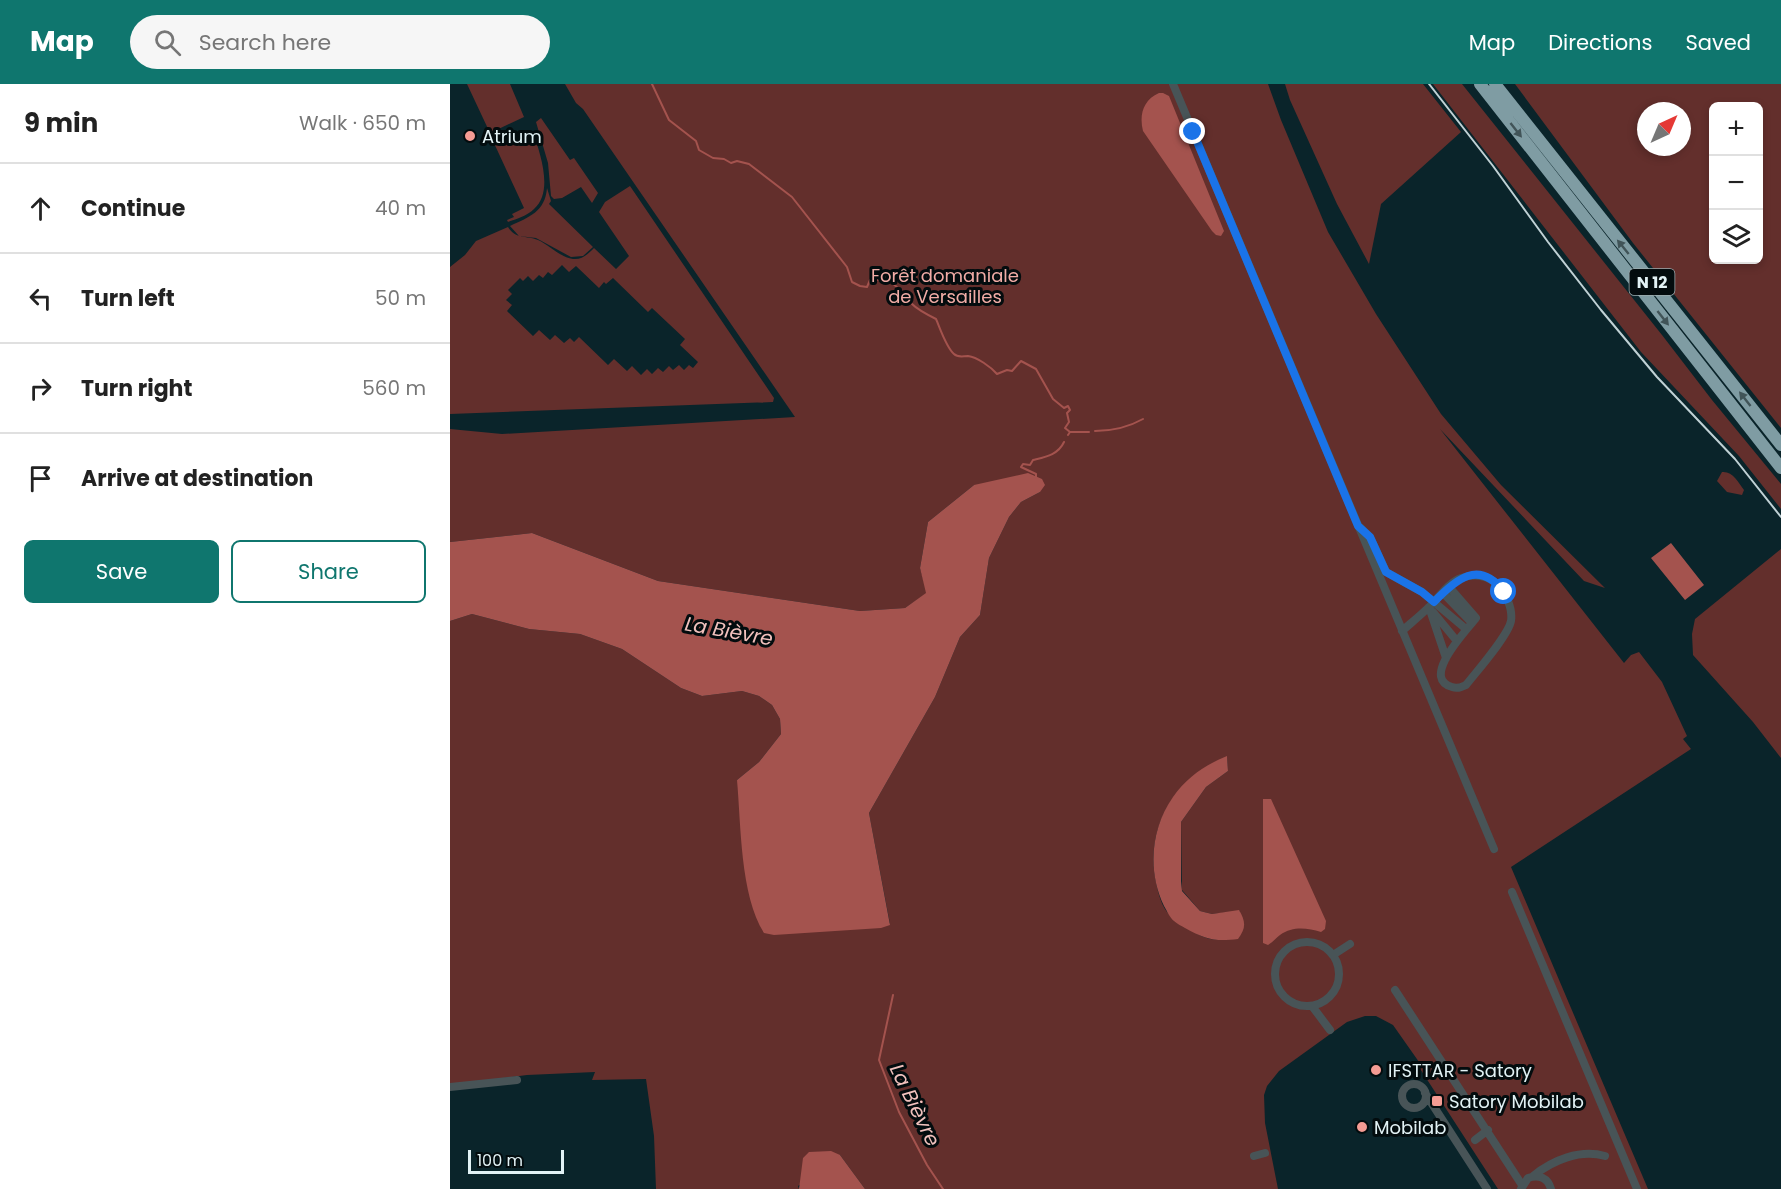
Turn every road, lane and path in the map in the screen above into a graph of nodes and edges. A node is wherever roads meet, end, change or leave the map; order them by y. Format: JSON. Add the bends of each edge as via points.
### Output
{"nodes":[{"id":1,"x":1173,"y":84,"type":"edge"},
{"id":2,"x":1480,"y":84,"type":"edge"},
{"id":3,"x":1495,"y":84,"type":"edge"},
{"id":4,"x":1505,"y":84,"type":"edge"},
{"id":5,"x":1523,"y":119,"type":"junction"},
{"id":6,"x":1781,"y":445,"type":"edge"},
{"id":7,"x":1781,"y":468,"type":"edge"},
{"id":8,"x":1358,"y":526,"type":"junction"},
{"id":9,"x":1446,"y":590,"type":"junction"},
{"id":10,"x":1432,"y":604,"type":"junction"},
{"id":11,"x":1469,"y":626,"type":"junction"},
{"id":12,"x":1402,"y":631,"type":"junction"},
{"id":13,"x":1456,"y":640,"type":"junction"},
{"id":14,"x":1446,"y":658,"type":"junction"},
{"id":15,"x":1494,"y":849,"type":"dead end"},
{"id":16,"x":1512,"y":892,"type":"dead end"},
{"id":17,"x":1350,"y":944,"type":"dead end"},
{"id":18,"x":1333,"y":956,"type":"junction"},
{"id":19,"x":1395,"y":990,"type":"dead end"},
{"id":20,"x":1312,"y":1006,"type":"junction"},
{"id":21,"x":1330,"y":1030,"type":"dead end"},
{"id":22,"x":517,"y":1080,"type":"dead end"},
{"id":23,"x":450,"y":1087,"type":"edge"},
{"id":24,"x":1425,"y":1093,"type":"junction"},
{"id":25,"x":1424,"y":1103,"type":"junction"},
{"id":26,"x":1434,"y":1105,"type":"junction"},
{"id":27,"x":1488,"y":1130,"type":"junction"},
{"id":28,"x":1475,"y":1140,"type":"dead end"},
{"id":29,"x":1265,"y":1154,"type":"dead end"},
{"id":30,"x":1254,"y":1156,"type":"dead end"},
{"id":31,"x":1605,"y":1156,"type":"dead end"},
{"id":32,"x":1533,"y":1176,"type":"junction"},
{"id":33,"x":1521,"y":1187,"type":"edge"},
{"id":34,"x":1486,"y":1189,"type":"edge"},
{"id":35,"x":1551,"y":1189,"type":"edge"},
{"id":36,"x":1637,"y":1189,"type":"edge"}],
"edges":[{"from":1,"to":8,"type":"street"},
{"from":2,"to":7,"type":"highway","number":"N 12","one_way":true},
{"from":3,"to":5,"type":"highway","number":"N 12"},
{"from":4,"to":5,"type":"highway"},
{"from":6,"to":5,"type":"highway","number":"N 12","one_way":true},
{"from":8,"to":10,"type":"street","via":[[1370,537],[1386,572],[1422,592]]},
{"from":8,"to":12,"type":"street"},
{"from":9,"to":10,"type":"street"},
{"from":9,"to":11,"type":"street"},
{"from":9,"to":14,"type":"street","via":[[1456,580],[1468,576],[1486,577],[1504,592],[1512,616],[1505,634],[1466,685],[1456,688],[1446,684],[1442,673]]},
{"from":10,"to":11,"type":"street"},
{"from":10,"to":12,"type":"street"},
{"from":10,"to":13,"type":"street"},
{"from":10,"to":14,"type":"street"},
{"from":11,"to":13,"type":"street"},
{"from":12,"to":15,"type":"street"},
{"from":13,"to":14,"type":"street"},
{"from":16,"to":36,"type":"street"},
{"from":17,"to":18,"type":"street"},
{"from":18,"to":20,"type":"street","via":[[1339,971],[1334,993]]},
{"from":18,"to":20,"type":"street","via":[[1321,945],[1300,942],[1277,960],[1274,970],[1278,990],[1293,1004]]},
{"from":19,"to":27,"type":"street"},
{"from":20,"to":21,"type":"street"},
{"from":22,"to":23,"type":"street"},
{"from":24,"to":25,"type":"street"},
{"from":24,"to":25,"type":"street","via":[[1415,1084],[1402,1093],[1408,1107],[1417,1108]]},
{"from":24,"to":26,"type":"street"},
{"from":25,"to":26,"type":"street"},
{"from":26,"to":34,"type":"street"},
{"from":27,"to":28,"type":"street"},
{"from":27,"to":33,"type":"street"},
{"from":29,"to":30,"type":"street"},
{"from":31,"to":32,"type":"street","via":[[1577,1153]]},
{"from":32,"to":33,"type":"street"},
{"from":32,"to":35,"type":"street","via":[[1543,1177]]}]}
